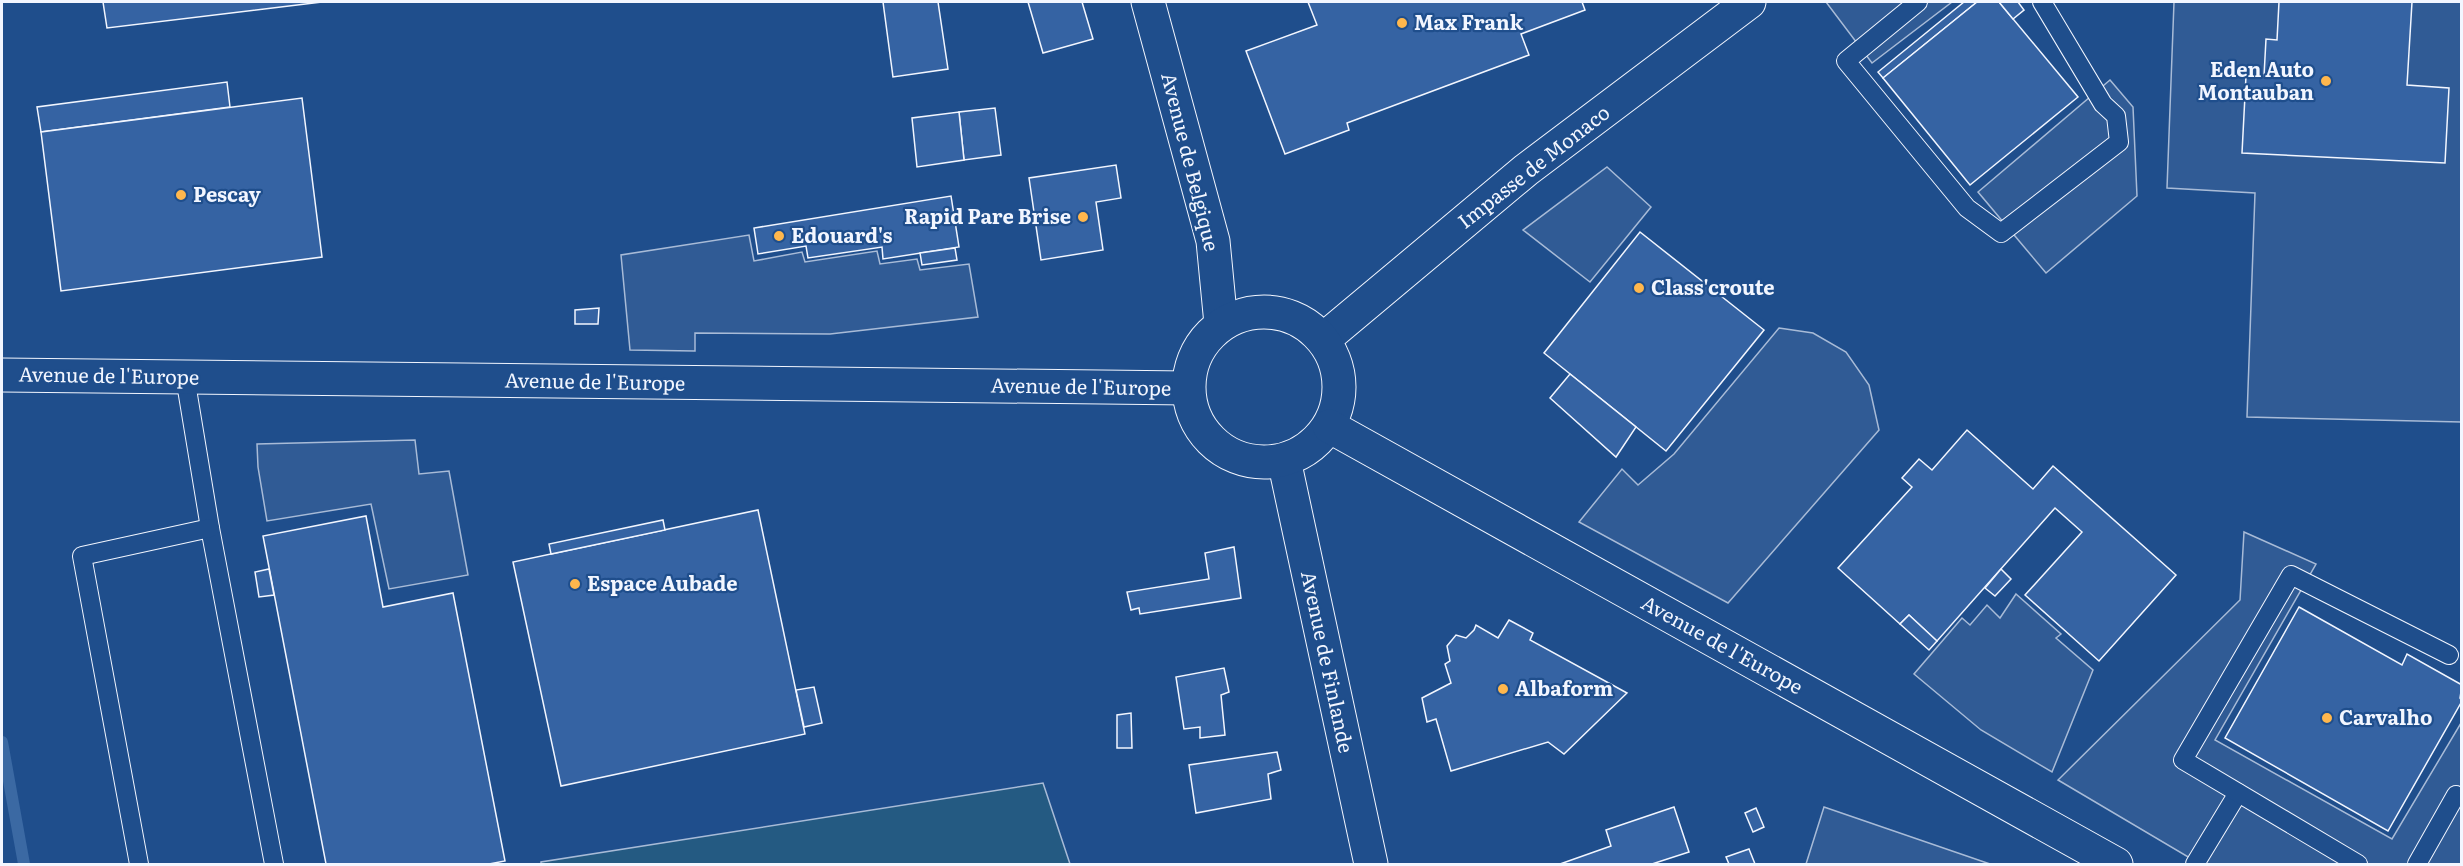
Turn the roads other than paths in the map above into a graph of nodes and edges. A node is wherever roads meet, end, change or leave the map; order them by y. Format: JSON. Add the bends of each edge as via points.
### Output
{"nodes":[{"id":1,"x":1148,"y":2,"type":"edge"},
{"id":2,"x":1749,"y":2,"type":"edge"},
{"id":3,"x":1918,"y":2,"type":"edge"},
{"id":4,"x":2042,"y":2,"type":"edge"},
{"id":5,"x":1221,"y":324,"type":"junction"},
{"id":6,"x":1324,"y":339,"type":"junction"},
{"id":7,"x":2,"y":375,"type":"edge"},
{"id":8,"x":185,"y":377,"type":"junction"},
{"id":9,"x":1188,"y":388,"type":"junction"},
{"id":10,"x":1329,"y":426,"type":"junction"},
{"id":11,"x":1284,"y":460,"type":"junction"},
{"id":12,"x":210,"y":528,"type":"junction"},
{"id":13,"x":2449,"y":655,"type":"dead end"},
{"id":14,"x":2238,"y":793,"type":"junction"},
{"id":15,"x":2456,"y":795,"type":"dead end"},
{"id":16,"x":139,"y":864,"type":"edge"},
{"id":17,"x":274,"y":864,"type":"edge"},
{"id":18,"x":1371,"y":864,"type":"edge"},
{"id":19,"x":2116,"y":864,"type":"edge"},
{"id":20,"x":2194,"y":864,"type":"edge"},
{"id":21,"x":2358,"y":864,"type":"edge"},
{"id":22,"x":2416,"y":864,"type":"edge"}],
"edges":[{"from":1,"to":5,"type":"street","name":"Avenue de Belgique","via":[[1213,241]]},
{"from":2,"to":6,"type":"street","name":"Impasse de Monaco","via":[[1526,170]]},
{"from":3,"to":4,"type":"lane","via":[[1846,61],[1968,208],[2001,233],[2119,142],[2116,116],[2103,104]]},
{"from":5,"to":6,"type":"street","via":[[1252,312],[1286,314],[1307,324]]},
{"from":5,"to":9,"type":"street","via":[[1196,352]]},
{"from":6,"to":10,"type":"street","via":[[1335,359],[1340,382],[1338,405]]},
{"from":7,"to":8,"type":"street","name":"Avenue de l'Europe"},
{"from":8,"to":9,"type":"street","name":"Avenue de l'Europe"},
{"from":8,"to":12,"type":"lane"},
{"from":9,"to":11,"type":"street","via":[[1192,411],[1219,448],[1261,463]]},
{"from":10,"to":11,"type":"street","via":[[1302,453]]},
{"from":10,"to":19,"type":"street","name":"Avenue de l'Europe"},
{"from":11,"to":18,"type":"street","name":"Avenue de Finlande"},
{"from":12,"to":16,"type":"lane","via":[[82,556]]},
{"from":12,"to":17,"type":"lane"},
{"from":13,"to":14,"type":"lane","via":[[2291,575],[2182,760]]},
{"from":14,"to":20,"type":"lane"},
{"from":14,"to":21,"type":"lane"},
{"from":15,"to":22,"type":"lane"}]}
